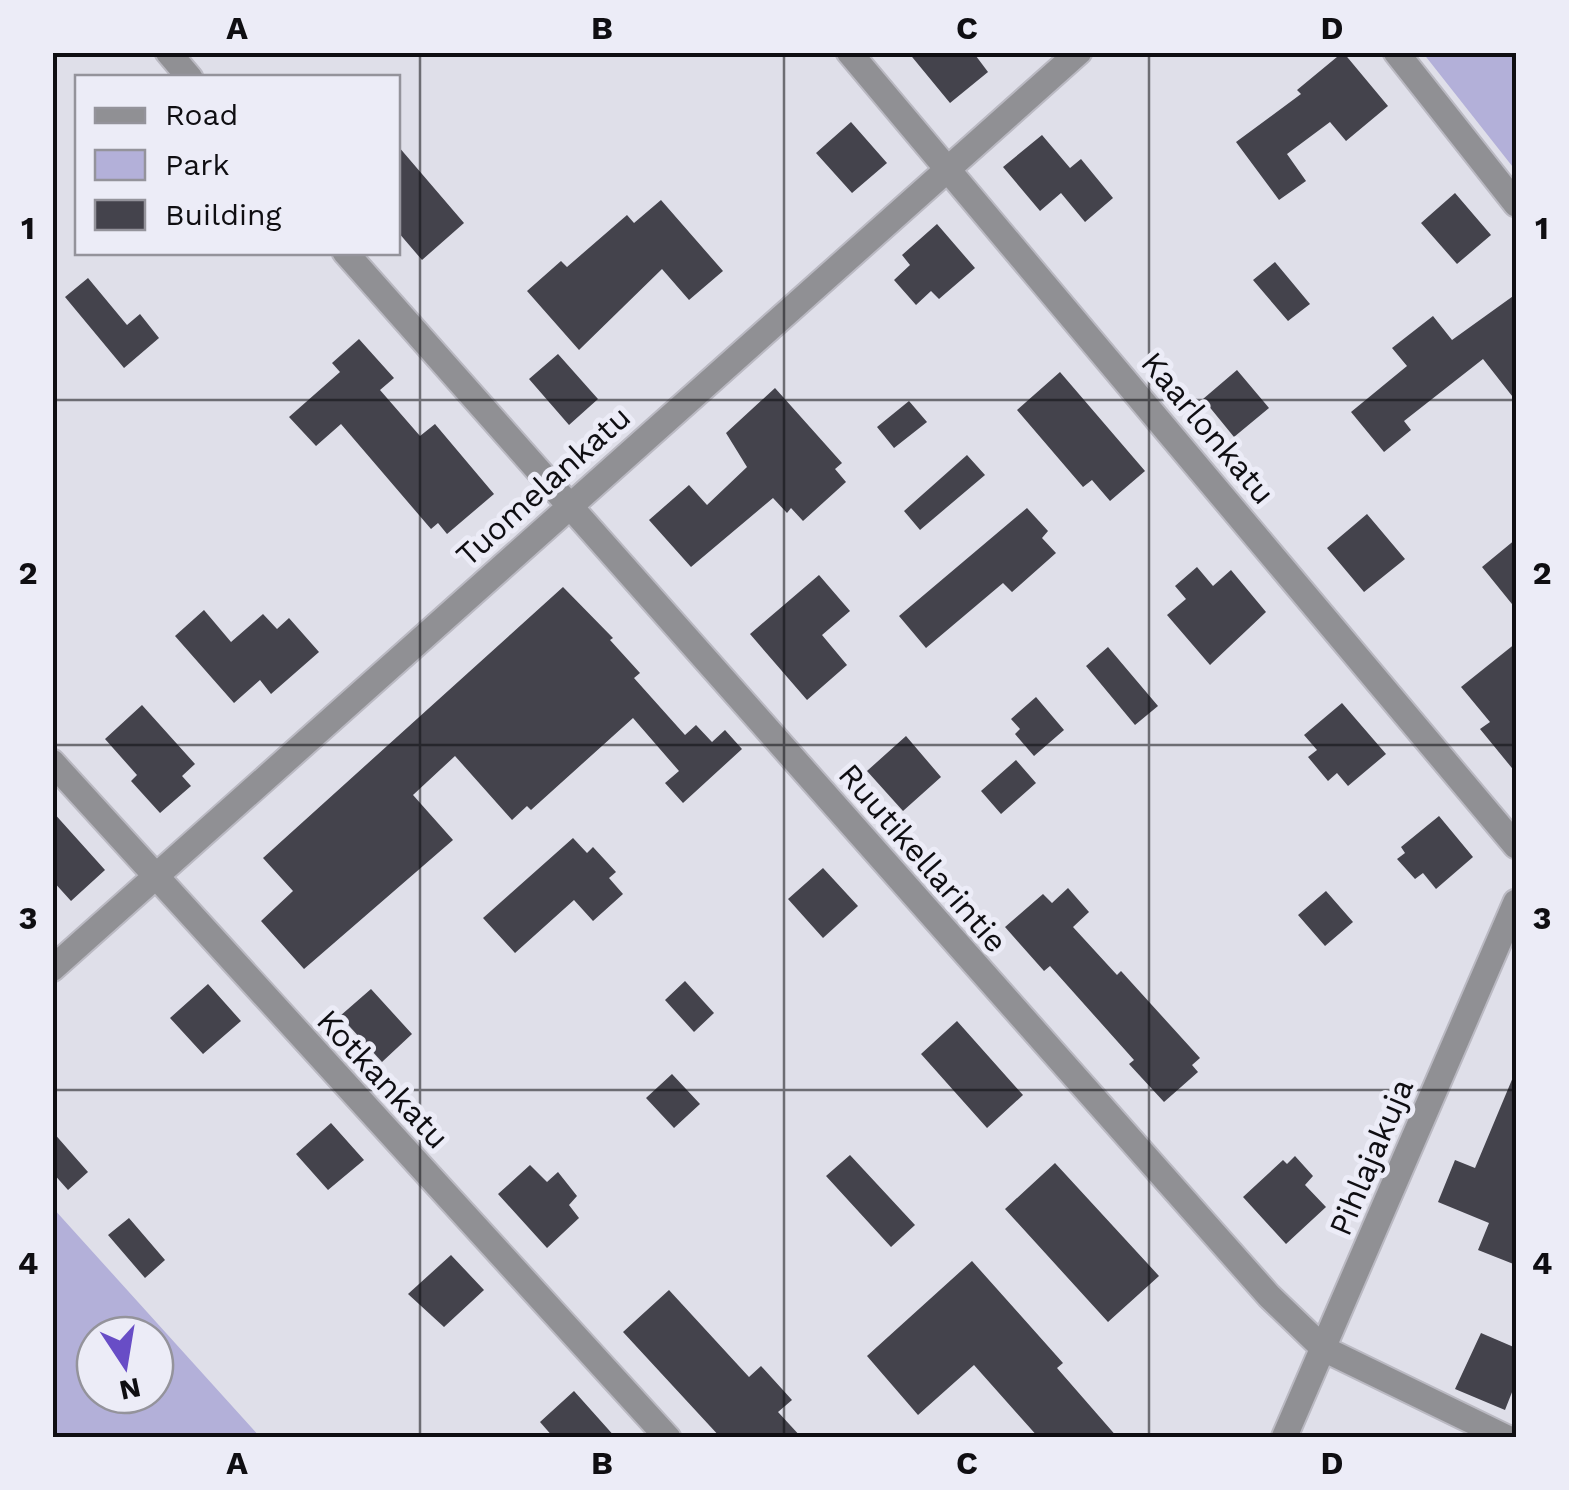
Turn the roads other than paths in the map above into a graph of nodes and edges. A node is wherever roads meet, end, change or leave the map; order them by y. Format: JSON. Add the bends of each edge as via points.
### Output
{"nodes":[{"id":1,"x":168,"y":52,"type":"edge"},
{"id":2,"x":849,"y":52,"type":"edge"},
{"id":3,"x":1079,"y":52,"type":"edge"},
{"id":4,"x":1396,"y":52,"type":"edge"},
{"id":5,"x":187,"y":75,"type":"edge"},
{"id":6,"x":947,"y":168,"type":"junction"},
{"id":7,"x":1516,"y":204,"type":"edge"},
{"id":8,"x":348,"y":255,"type":"edge"},
{"id":9,"x":570,"y":506,"type":"junction"},
{"id":10,"x":52,"y":762,"type":"edge"},
{"id":11,"x":1516,"y":846,"type":"edge"},
{"id":12,"x":154,"y":876,"type":"junction"},
{"id":13,"x":1516,"y":902,"type":"edge"},
{"id":14,"x":52,"y":969,"type":"edge"},
{"id":15,"x":1324,"y":1349,"type":"junction"},
{"id":16,"x":668,"y":1438,"type":"edge"},
{"id":17,"x":1284,"y":1438,"type":"edge"},
{"id":18,"x":1507,"y":1438,"type":"edge"}],
"edges":[{"from":1,"to":5,"type":"street"},
{"from":2,"to":6,"type":"street","name":"Kaarlonkatu"},
{"from":3,"to":6,"type":"street","name":"Tuomelankatu"},
{"from":4,"to":7,"type":"street"},
{"from":6,"to":9,"type":"street","name":"Tuomelankatu"},
{"from":6,"to":11,"type":"street","name":"Kaarlonkatu"},
{"from":8,"to":9,"type":"street","name":"Ruutikellarintie"},
{"from":9,"to":12,"type":"street","name":"Tuomelankatu"},
{"from":9,"to":15,"type":"street","name":"Ruutikellarintie","via":[[1207,1230]]},
{"from":10,"to":12,"type":"street","name":"Kotkankatu"},
{"from":12,"to":14,"type":"street","name":"Tuomelankatu"},
{"from":12,"to":16,"type":"street","name":"Kotkankatu"},
{"from":13,"to":15,"type":"street","name":"Pihlajakuja"},
{"from":15,"to":17,"type":"street","name":"Pihlajakuja"},
{"from":15,"to":18,"type":"street","name":"Ruutikellarintie"}]}
